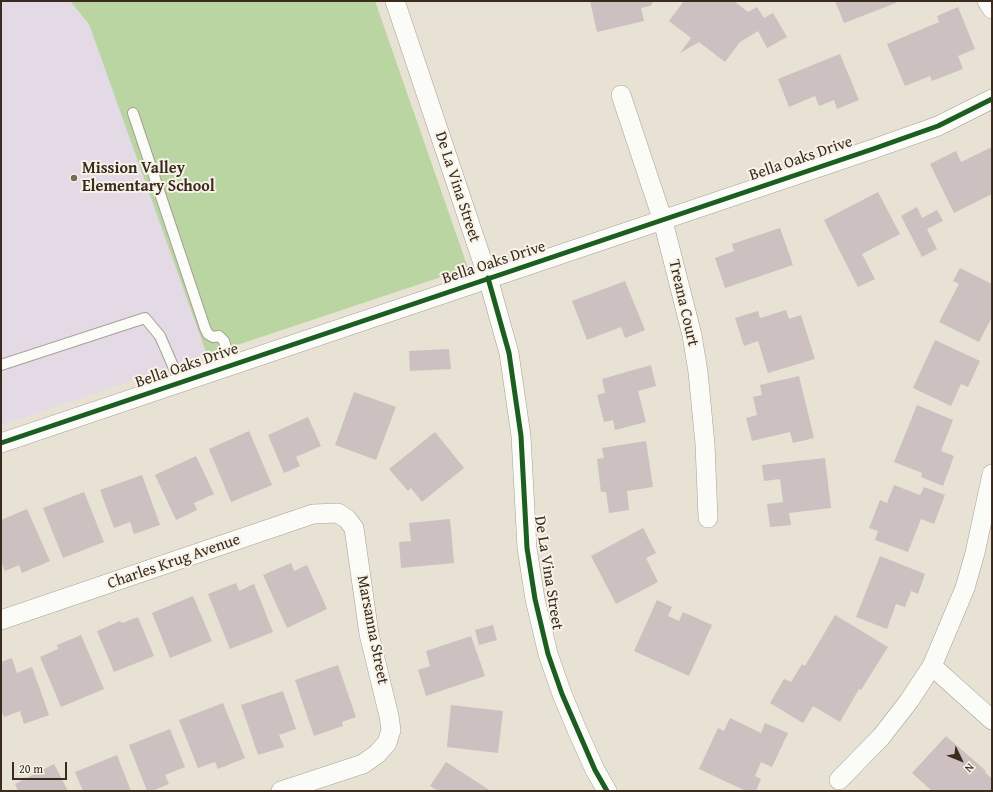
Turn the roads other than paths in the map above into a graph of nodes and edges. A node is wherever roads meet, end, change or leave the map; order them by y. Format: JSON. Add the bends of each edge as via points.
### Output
{"nodes":[{"id":1,"x":395,"y":1,"type":"edge"},
{"id":2,"x":987,"y":1,"type":"edge"},
{"id":3,"x":992,"y":10,"type":"edge"},
{"id":4,"x":621,"y":95,"type":"dead end"},
{"id":5,"x":992,"y":99,"type":"edge"},
{"id":6,"x":133,"y":113,"type":"dead end"},
{"id":7,"x":663,"y":220,"type":"junction"},
{"id":8,"x":488,"y":278,"type":"junction"},
{"id":9,"x":1,"y":365,"type":"edge"},
{"id":10,"x":231,"y":365,"type":"junction"},
{"id":11,"x":180,"y":382,"type":"junction"},
{"id":12,"x":1,"y":443,"type":"edge"},
{"id":13,"x":992,"y":474,"type":"edge"},
{"id":14,"x":708,"y":518,"type":"dead end"},
{"id":15,"x":347,"y":519,"type":"joint"},
{"id":16,"x":1,"y":620,"type":"edge"},
{"id":17,"x":932,"y":666,"type":"junction"},
{"id":18,"x":992,"y":720,"type":"edge"},
{"id":19,"x":839,"y":780,"type":"dead end"},
{"id":20,"x":281,"y":791,"type":"edge"},
{"id":21,"x":607,"y":791,"type":"edge"}],
"edges":[{"from":1,"to":8,"type":"street","name":"De La Vina Street"},
{"from":2,"to":3,"type":"street"},
{"from":4,"to":7,"type":"street","name":"Treana Court"},
{"from":5,"to":7,"type":"street","name":"Bella Oaks Drive","via":[[938,126]]},
{"from":6,"to":10,"type":"lane","via":[[205,328],[208,334],[213,337],[219,336],[224,341]]},
{"from":7,"to":8,"type":"street","name":"Bella Oaks Drive"},
{"from":7,"to":14,"type":"street","name":"Treana Court","via":[[692,335],[698,372],[705,444]]},
{"from":8,"to":10,"type":"street","name":"Bella Oaks Drive"},
{"from":8,"to":21,"type":"street","name":"De La Vina Street","via":[[509,353],[521,436],[527,548],[544,640],[562,694],[595,770]]},
{"from":9,"to":11,"type":"lane","via":[[145,318],[160,336]]},
{"from":10,"to":11,"type":"street","name":"Bella Oaks Drive"},
{"from":11,"to":12,"type":"street","name":"Bella Oaks Drive"},
{"from":13,"to":17,"type":"street","via":[[965,588]]},
{"from":15,"to":16,"type":"street","name":"Charles Krug Avenue","via":[[338,513],[313,514]]},
{"from":15,"to":20,"type":"street","name":"Marsanna Street","via":[[354,528],[369,634],[391,730],[387,743],[363,764]]},
{"from":17,"to":18,"type":"street"},
{"from":17,"to":19,"type":"street","via":[[881,736]]}]}
